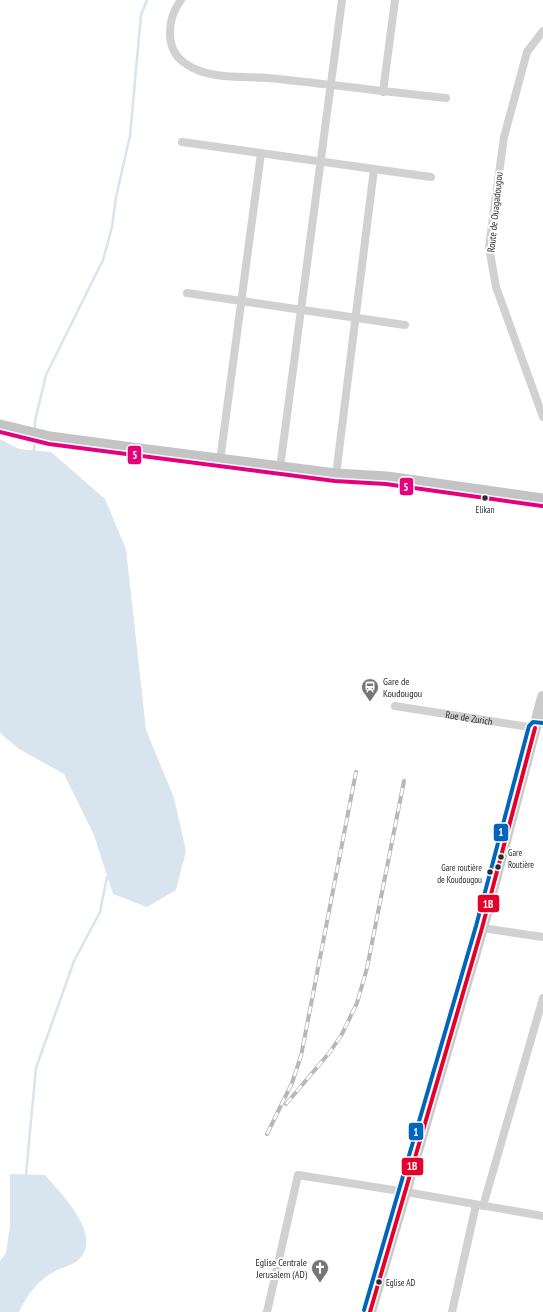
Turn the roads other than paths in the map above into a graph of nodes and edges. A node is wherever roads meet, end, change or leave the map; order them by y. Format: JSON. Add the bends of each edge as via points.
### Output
{"nodes":[{"id":1,"x":182,"y":0,"type":"edge"},
{"id":2,"x":342,"y":0,"type":"edge"},
{"id":3,"x":395,"y":0,"type":"edge"},
{"id":4,"x":543,"y":31,"type":"edge"},
{"id":5,"x":330,"y":86,"type":"junction"},
{"id":6,"x":383,"y":92,"type":"junction"},
{"id":7,"x":446,"y":98,"type":"dead end"},
{"id":8,"x":182,"y":142,"type":"dead end"},
{"id":9,"x":261,"y":153,"type":"junction"},
{"id":10,"x":321,"y":162,"type":"junction"},
{"id":11,"x":374,"y":169,"type":"junction"},
{"id":12,"x":431,"y":178,"type":"dead end"},
{"id":13,"x":187,"y":293,"type":"dead end"},
{"id":14,"x":242,"y":301,"type":"junction"},
{"id":15,"x":302,"y":310,"type":"junction"},
{"id":16,"x":356,"y":318,"type":"junction"},
{"id":17,"x":405,"y":325,"type":"dead end"},
{"id":18,"x":543,"y":417,"type":"edge"},
{"id":19,"x":0,"y":426,"type":"edge"},
{"id":20,"x":220,"y":461,"type":"junction"},
{"id":21,"x":280,"y":468,"type":"junction"},
{"id":22,"x":336,"y":474,"type":"junction"},
{"id":23,"x":543,"y":500,"type":"edge"},
{"id":24,"x":543,"y":697,"type":"edge"},
{"id":25,"x":395,"y":706,"type":"dead end"},
{"id":26,"x":539,"y":728,"type":"edge"},
{"id":27,"x":482,"y":928,"type":"junction"},
{"id":28,"x":543,"y":937,"type":"edge"},
{"id":29,"x":543,"y":998,"type":"edge"},
{"id":30,"x":406,"y":1192,"type":"junction"},
{"id":31,"x":480,"y":1206,"type":"junction"},
{"id":32,"x":543,"y":1216,"type":"edge"},
{"id":33,"x":267,"y":1312,"type":"edge"},
{"id":34,"x":370,"y":1312,"type":"edge"},
{"id":35,"x":452,"y":1312,"type":"edge"}],
"edges":[{"from":1,"to":5,"type":"street","via":[[176,8],[172,22],[170,42],[174,54],[190,67],[209,74]]},
{"from":2,"to":5,"type":"street"},
{"from":3,"to":6,"type":"street"},
{"from":4,"to":18,"type":"street","name":"Route de Ouagadougou","via":[[528,52],[504,137],[490,247],[496,287]]},
{"from":5,"to":6,"type":"street"},
{"from":5,"to":10,"type":"street"},
{"from":6,"to":7,"type":"street"},
{"from":8,"to":9,"type":"street"},
{"from":9,"to":10,"type":"street"},
{"from":9,"to":14,"type":"street"},
{"from":10,"to":11,"type":"street"},
{"from":10,"to":15,"type":"street"},
{"from":11,"to":12,"type":"street"},
{"from":11,"to":16,"type":"street"},
{"from":13,"to":14,"type":"street"},
{"from":14,"to":15,"type":"street"},
{"from":14,"to":20,"type":"street"},
{"from":15,"to":16,"type":"street"},
{"from":15,"to":21,"type":"street"},
{"from":16,"to":17,"type":"street"},
{"from":16,"to":22,"type":"street"},
{"from":19,"to":20,"type":"main road","via":[[50,438]]},
{"from":20,"to":21,"type":"main road"},
{"from":21,"to":22,"type":"main road"},
{"from":22,"to":23,"type":"main road","via":[[387,478]]},
{"from":24,"to":26,"type":"street"},
{"from":25,"to":26,"type":"street","name":"Rue de Zurich"},
{"from":26,"to":27,"type":"street"},
{"from":27,"to":28,"type":"street"},
{"from":27,"to":30,"type":"street"},
{"from":29,"to":31,"type":"street"},
{"from":30,"to":31,"type":"street"},
{"from":30,"to":33,"type":"street","via":[[298,1175]]},
{"from":30,"to":34,"type":"street"},
{"from":31,"to":32,"type":"street"},
{"from":31,"to":35,"type":"street"}]}
